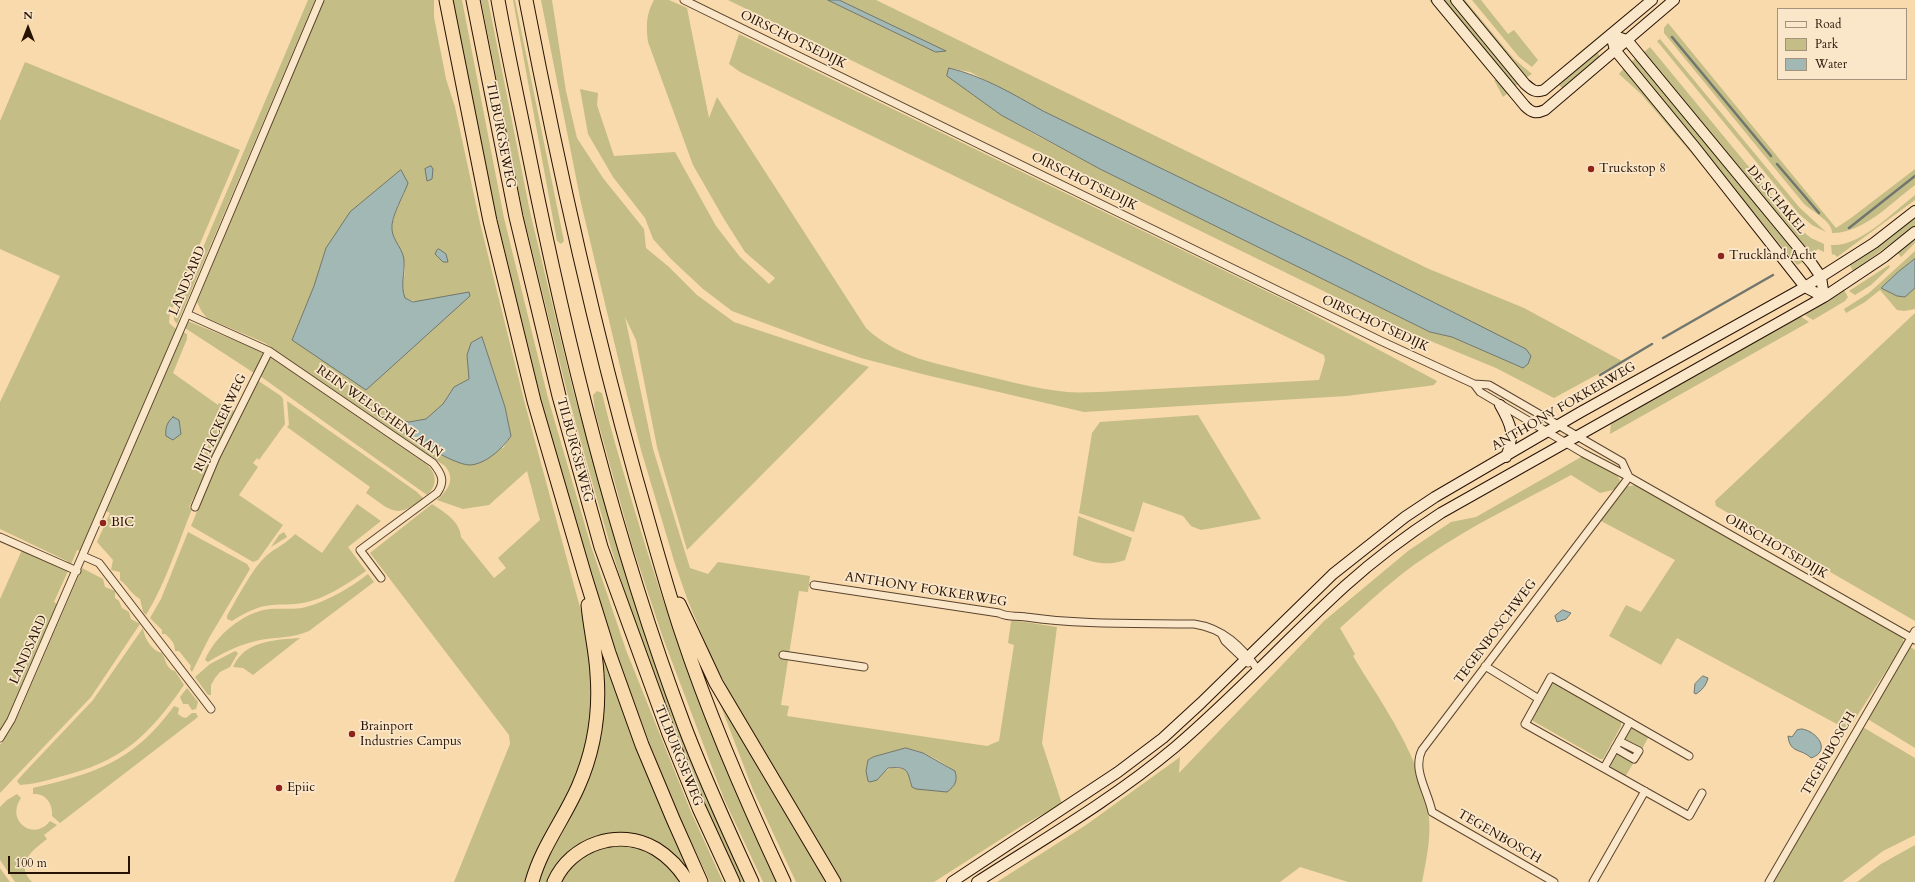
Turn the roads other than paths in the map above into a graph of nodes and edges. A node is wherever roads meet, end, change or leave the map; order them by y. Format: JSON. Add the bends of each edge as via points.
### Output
{"nodes":[{"id":1,"x":320,"y":0,"type":"edge"},
{"id":2,"x":446,"y":0,"type":"edge"},
{"id":3,"x":473,"y":0,"type":"edge"},
{"id":4,"x":498,"y":0,"type":"edge"},
{"id":5,"x":526,"y":0,"type":"edge"},
{"id":6,"x":684,"y":0,"type":"edge"},
{"id":7,"x":1437,"y":0,"type":"edge"},
{"id":8,"x":1456,"y":0,"type":"edge"},
{"id":9,"x":1652,"y":0,"type":"edge"},
{"id":10,"x":1674,"y":0,"type":"edge"},
{"id":11,"x":1611,"y":35,"type":"junction"},
{"id":12,"x":1627,"y":40,"type":"junction"},
{"id":13,"x":1614,"y":50,"type":"junction"},
{"id":14,"x":1915,"y":211,"type":"edge"},
{"id":15,"x":1915,"y":232,"type":"edge"},
{"id":16,"x":1820,"y":277,"type":"junction"},
{"id":17,"x":1805,"y":287,"type":"junction"},
{"id":18,"x":1824,"y":297,"type":"junction"},
{"id":19,"x":188,"y":314,"type":"junction"},
{"id":20,"x":269,"y":351,"type":"junction"},
{"id":21,"x":1474,"y":384,"type":"junction"},
{"id":22,"x":1500,"y":405,"type":"junction"},
{"id":23,"x":1559,"y":424,"type":"junction"},
{"id":24,"x":1547,"y":432,"type":"junction"},
{"id":25,"x":1578,"y":436,"type":"junction"},
{"id":26,"x":1566,"y":443,"type":"junction"},
{"id":27,"x":1506,"y":457,"type":"junction"},
{"id":28,"x":1629,"y":477,"type":"junction"},
{"id":29,"x":195,"y":507,"type":"dead end"},
{"id":30,"x":0,"y":537,"type":"edge"},
{"id":31,"x":83,"y":556,"type":"junction"},
{"id":32,"x":661,"y":566,"type":"junction"},
{"id":33,"x":77,"y":571,"type":"junction"},
{"id":34,"x":585,"y":576,"type":"junction"},
{"id":35,"x":381,"y":578,"type":"dead end"},
{"id":36,"x":814,"y":585,"type":"dead end"},
{"id":37,"x":1914,"y":636,"type":"edge"},
{"id":38,"x":783,"y":655,"type":"dead end"},
{"id":39,"x":1246,"y":659,"type":"junction"},
{"id":40,"x":1484,"y":666,"type":"junction"},
{"id":41,"x":864,"y":667,"type":"dead end"},
{"id":42,"x":1258,"y":670,"type":"junction"},
{"id":43,"x":1539,"y":699,"type":"junction"},
{"id":44,"x":211,"y":709,"type":"dead end"},
{"id":45,"x":1630,"y":722,"type":"junction"},
{"id":46,"x":0,"y":738,"type":"edge"},
{"id":47,"x":1619,"y":741,"type":"junction"},
{"id":48,"x":1615,"y":748,"type":"junction"},
{"id":49,"x":1689,"y":756,"type":"dead end"},
{"id":50,"x":1604,"y":768,"type":"junction"},
{"id":51,"x":1645,"y":791,"type":"junction"},
{"id":52,"x":1702,"y":793,"type":"dead end"},
{"id":53,"x":1432,"y":812,"type":"joint"},
{"id":54,"x":532,"y":882,"type":"edge"},
{"id":55,"x":554,"y":882,"type":"edge"},
{"id":56,"x":688,"y":882,"type":"edge"},
{"id":57,"x":701,"y":882,"type":"edge"},
{"id":58,"x":733,"y":882,"type":"edge"},
{"id":59,"x":752,"y":882,"type":"edge"},
{"id":60,"x":784,"y":882,"type":"edge"},
{"id":61,"x":834,"y":882,"type":"edge"},
{"id":62,"x":952,"y":882,"type":"edge"},
{"id":63,"x":977,"y":882,"type":"edge"},
{"id":64,"x":1554,"y":882,"type":"edge"},
{"id":65,"x":1592,"y":882,"type":"edge"},
{"id":66,"x":1769,"y":882,"type":"edge"}],
"edges":[{"from":1,"to":19,"type":"street","name":"LANDSARD"},
{"from":2,"to":34,"type":"highway","name":"TILBURGSEWEG","via":[[490,221],[534,401]]},
{"from":3,"to":58,"type":"highway","name":"TILBURGSEWEG","via":[[516,217],[559,396],[599,540],[669,734]]},
{"from":4,"to":59,"type":"highway","name":"TILBURGSEWEG","via":[[566,334],[623,545],[685,728]]},
{"from":5,"to":32,"type":"highway","via":[[567,206],[609,382]]},
{"from":6,"to":21,"type":"street","name":"OIRSCHOTSEDIJK"},
{"from":7,"to":13,"type":"main road","via":[[1525,106],[1534,113],[1545,110]]},
{"from":8,"to":11,"type":"main road","via":[[1525,84],[1535,92],[1544,90]]},
{"from":9,"to":11,"type":"main road"},
{"from":10,"to":12,"type":"main road"},
{"from":11,"to":12,"type":"main road"},
{"from":11,"to":13,"type":"main road"},
{"from":12,"to":13,"type":"main road"},
{"from":12,"to":16,"type":"main road","name":"DE SCHAKEL"},
{"from":13,"to":17,"type":"main road","via":[[1694,146]]},
{"from":14,"to":16,"type":"main road","name":"ANTHONY FOKKERWEG","via":[[1874,243]]},
{"from":15,"to":18,"type":"main road"},
{"from":16,"to":17,"type":"main road","name":"ANTHONY FOKKERWEG"},
{"from":16,"to":18,"type":"main road","name":"DE SCHAKEL"},
{"from":17,"to":18,"type":"main road"},
{"from":17,"to":23,"type":"main road","name":"ANTHONY FOKKERWEG"},
{"from":18,"to":25,"type":"main road"},
{"from":19,"to":20,"type":"street","name":"REIN WELSCHENLAAN"},
{"from":19,"to":31,"type":"street","name":"LANDSARD"},
{"from":20,"to":29,"type":"street","name":"RIJTACKERWEG","via":[[223,443]]},
{"from":20,"to":35,"type":"street","name":"REIN WELSCHENLAAN","via":[[433,463],[441,475],[442,484],[437,493],[360,550]]},
{"from":21,"to":22,"type":"street","name":"OIRSCHOTSEDIJK","via":[[1480,392]]},
{"from":21,"to":23,"type":"street","name":"OIRSCHOTSEDIJK","via":[[1489,385]]},
{"from":22,"to":24,"type":"street","name":"OIRSCHOTSEDIJK"},
{"from":22,"to":27,"type":"main road","via":[[1511,428],[1511,442]]},
{"from":23,"to":24,"type":"main road","name":"ANTHONY FOKKERWEG"},
{"from":23,"to":25,"type":"street","name":"OIRSCHOTSEDIJK"},
{"from":24,"to":26,"type":"street","name":"OIRSCHOTSEDIJK"},
{"from":24,"to":27,"type":"main road","name":"ANTHONY FOKKERWEG"},
{"from":25,"to":26,"type":"main road"},
{"from":25,"to":28,"type":"street","name":"OIRSCHOTSEDIJK","via":[[1622,462]]},
{"from":26,"to":28,"type":"street","name":"OIRSCHOTSEDIJK"},
{"from":26,"to":42,"type":"main road","via":[[1441,513],[1387,550],[1345,586]]},
{"from":27,"to":39,"type":"main road","name":"ANTHONY FOKKERWEG","via":[[1434,497],[1377,538],[1333,574]]},
{"from":28,"to":37,"type":"street","name":"OIRSCHOTSEDIJK"},
{"from":28,"to":40,"type":"street","name":"TEGENBOSCHWEG"},
{"from":30,"to":33,"type":"street"},
{"from":31,"to":33,"type":"street","name":"LANDSARD"},
{"from":31,"to":44,"type":"street","via":[[98,563]]},
{"from":32,"to":60,"type":"highway","via":[[712,717]]},
{"from":32,"to":61,"type":"highway","via":[[716,683]]},
{"from":33,"to":46,"type":"street","name":"LANDSARD","via":[[11,720]]},
{"from":34,"to":54,"type":"highway","via":[[597,673],[598,704],[595,732],[583,776],[540,860]]},
{"from":34,"to":57,"type":"highway","name":"TILBURGSEWEG","via":[[642,745]]},
{"from":36,"to":39,"type":"street","name":"ANTHONY FOKKERWEG","via":[[999,613],[1008,617],[1018,615],[1061,622],[1194,624],[1211,627],[1230,638]]},
{"from":37,"to":66,"type":"street","name":"TEGENBOSCH"},
{"from":38,"to":41,"type":"street"},
{"from":39,"to":42,"type":"street","name":"ANTHONY FOKKERWEG"},
{"from":39,"to":62,"type":"main road","name":"ANTHONY FOKKERWEG","via":[[1163,738],[1118,772]]},
{"from":40,"to":43,"type":"street"},
{"from":40,"to":53,"type":"street","name":"TEGENBOSCHWEG","via":[[1418,758],[1418,767]]},
{"from":42,"to":63,"type":"main road","via":[[1152,765],[1080,816]]},
{"from":43,"to":45,"type":"street","via":[[1551,677]]},
{"from":43,"to":50,"type":"street","via":[[1525,724]]},
{"from":45,"to":47,"type":"street"},
{"from":45,"to":49,"type":"street"},
{"from":47,"to":48,"type":"street"},
{"from":47,"to":48,"type":"street","via":[[1639,751],[1634,759]]},
{"from":48,"to":50,"type":"street"},
{"from":50,"to":51,"type":"street"},
{"from":51,"to":52,"type":"street","via":[[1689,816]]},
{"from":51,"to":65,"type":"street"},
{"from":53,"to":64,"type":"street","name":"TEGENBOSCH"},
{"from":55,"to":56,"type":"highway","via":[[561,869],[575,854],[592,844],[616,839],[632,840],[655,849],[675,864]]}]}
